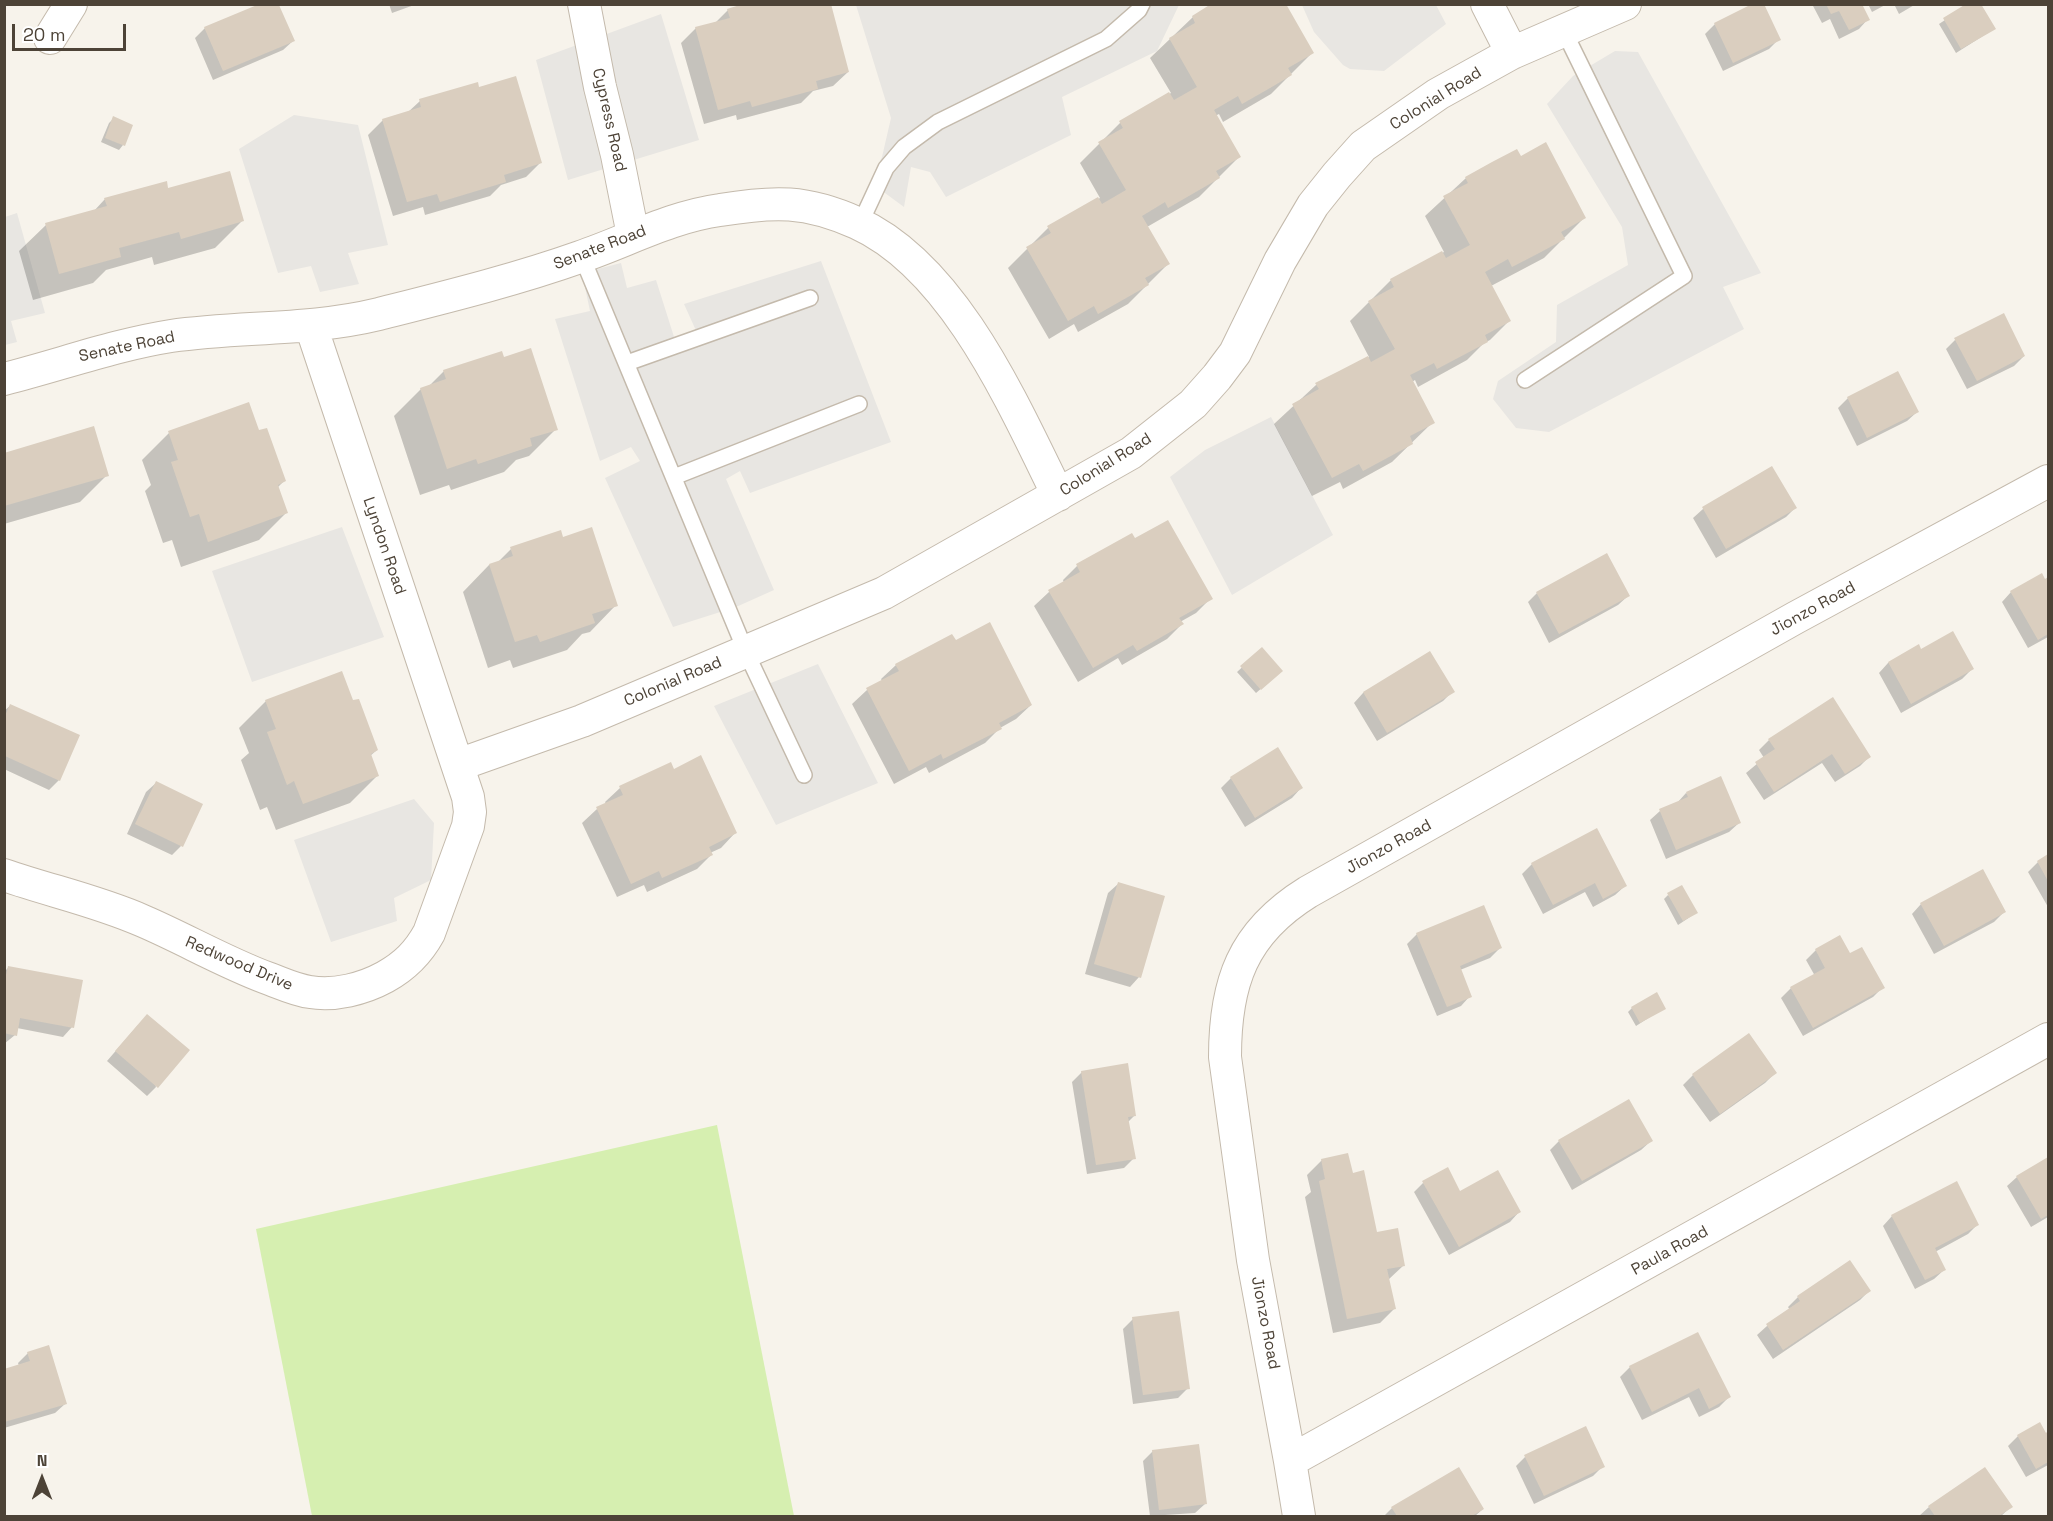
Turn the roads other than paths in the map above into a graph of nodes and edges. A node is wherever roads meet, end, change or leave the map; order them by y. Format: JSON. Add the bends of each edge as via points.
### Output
{"nodes":[{"id":1,"x":71,"y":4,"type":"edge"},
{"id":2,"x":585,"y":4,"type":"edge"},
{"id":3,"x":1142,"y":4,"type":"edge"},
{"id":4,"x":1487,"y":4,"type":"edge"},
{"id":5,"x":1625,"y":4,"type":"edge"},
{"id":6,"x":1564,"y":31,"type":"junction"},
{"id":7,"x":50,"y":38,"type":"dead end"},
{"id":8,"x":1512,"y":53,"type":"junction"},
{"id":9,"x":860,"y":224,"type":"junction"},
{"id":10,"x":633,"y":235,"type":"junction"},
{"id":11,"x":582,"y":257,"type":"junction"},
{"id":12,"x":810,"y":298,"type":"dead end"},
{"id":13,"x":311,"y":326,"type":"junction"},
{"id":14,"x":627,"y":363,"type":"junction"},
{"id":15,"x":4,"y":379,"type":"edge"},
{"id":16,"x":1525,"y":380,"type":"dead end"},
{"id":17,"x":859,"y":404,"type":"dead end"},
{"id":18,"x":674,"y":477,"type":"junction"},
{"id":19,"x":2049,"y":481,"type":"edge"},
{"id":20,"x":1058,"y":495,"type":"junction"},
{"id":21,"x":746,"y":652,"type":"junction"},
{"id":22,"x":458,"y":765,"type":"junction"},
{"id":23,"x":804,"y":775,"type":"dead end"},
{"id":24,"x":4,"y":875,"type":"edge"},
{"id":25,"x":2049,"y":1039,"type":"edge"},
{"id":26,"x":1290,"y":1461,"type":"junction"},
{"id":27,"x":1299,"y":1516,"type":"edge"}],
"edges":[{"from":1,"to":7,"type":"street"},
{"from":2,"to":10,"type":"street","name":"Cypress Road"},
{"from":3,"to":9,"type":"lane","via":[[1106,39],[938,122],[904,147],[886,168]]},
{"from":4,"to":8,"type":"street"},
{"from":5,"to":6,"type":"street","name":"Colonial Road"},
{"from":6,"to":8,"type":"street","name":"Colonial Road"},
{"from":6,"to":16,"type":"lane","via":[[1684,276]]},
{"from":8,"to":20,"type":"street","name":"Colonial Road","via":[[1438,94],[1360,149],[1313,205],[1280,261],[1235,353],[1218,377],[1193,404],[1131,453]]},
{"from":9,"to":10,"type":"street","name":"Senate Road","via":[[830,211],[778,202],[717,210]]},
{"from":9,"to":20,"type":"street","name":"Senate Road","via":[[903,250],[951,304],[1018,414]]},
{"from":10,"to":11,"type":"street","name":"Senate Road"},
{"from":11,"to":13,"type":"street","name":"Senate Road","via":[[503,282]]},
{"from":11,"to":14,"type":"lane"},
{"from":12,"to":14,"type":"lane"},
{"from":13,"to":15,"type":"street","name":"Senate Road","via":[[186,335],[129,344]]},
{"from":13,"to":22,"type":"street","name":"Lyndon Road"},
{"from":14,"to":18,"type":"lane"},
{"from":17,"to":18,"type":"lane"},
{"from":18,"to":21,"type":"lane"},
{"from":19,"to":26,"type":"street","name":"Jionzo Road","via":[[1795,618],[1308,892],[1276,915],[1258,935],[1235,974],[1230,991],[1225,1057],[1253,1260]]},
{"from":20,"to":21,"type":"street","name":"Colonial Road","via":[[884,594]]},
{"from":21,"to":22,"type":"street","name":"Colonial Road","via":[[582,721]]},
{"from":21,"to":23,"type":"lane"},
{"from":22,"to":24,"type":"street","name":"Redwood Drive","via":[[468,797],[468,826],[429,933],[420,950],[398,970],[349,990],[324,993],[296,989],[243,969],[124,913]]},
{"from":25,"to":26,"type":"street","name":"Paula Road"},
{"from":26,"to":27,"type":"street","name":"Jionzo Road"}]}
